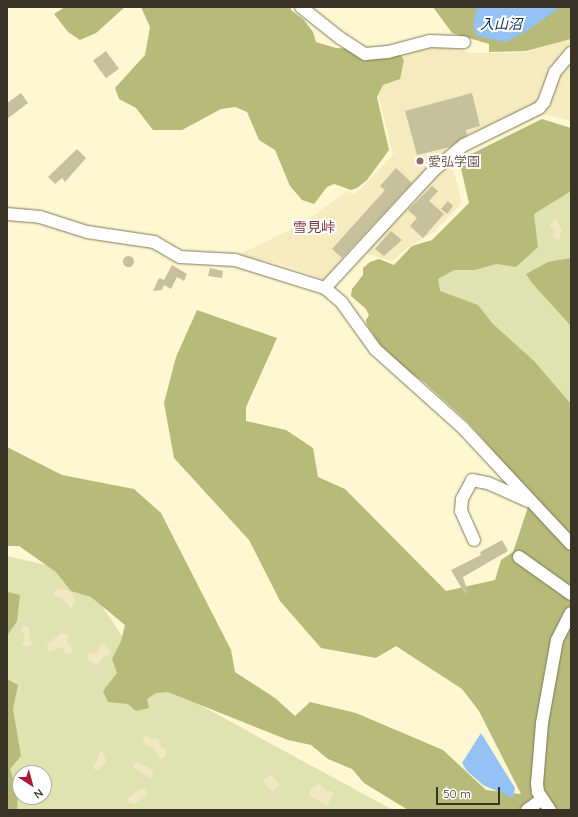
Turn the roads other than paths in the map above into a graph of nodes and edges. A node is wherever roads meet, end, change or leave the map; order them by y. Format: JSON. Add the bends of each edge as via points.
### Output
{"nodes":[{"id":1,"x":301,"y":7,"type":"edge"},
{"id":2,"x":464,"y":42,"type":"dead end"},
{"id":3,"x":571,"y":53,"type":"edge"},
{"id":4,"x":7,"y":214,"type":"edge"},
{"id":5,"x":325,"y":288,"type":"junction"},
{"id":6,"x":536,"y":506,"type":"junction"},
{"id":7,"x":474,"y":540,"type":"dead end"},
{"id":8,"x":571,"y":544,"type":"edge"},
{"id":9,"x":519,"y":557,"type":"dead end"},
{"id":10,"x":571,"y":594,"type":"edge"},
{"id":11,"x":571,"y":612,"type":"edge"},
{"id":12,"x":542,"y":799,"type":"junction"},
{"id":13,"x":527,"y":810,"type":"edge"},
{"id":14,"x":550,"y":810,"type":"edge"}],
"edges":[{"from":1,"to":2,"type":"street","via":[[365,54],[388,52],[430,41]]},
{"from":3,"to":5,"type":"street","via":[[555,72],[544,102],[539,108],[464,145],[434,170]]},
{"from":4,"to":5,"type":"street","via":[[40,217],[87,232],[154,242],[180,257],[235,260]]},
{"from":5,"to":6,"type":"street","via":[[342,303],[375,349],[463,428]]},
{"from":6,"to":7,"type":"street","via":[[488,483],[472,480],[462,499],[461,511]]},
{"from":6,"to":8,"type":"street"},
{"from":9,"to":10,"type":"street"},
{"from":11,"to":12,"type":"street","via":[[557,640],[547,690],[537,784]]},
{"from":12,"to":13,"type":"street"},
{"from":12,"to":14,"type":"street"}]}
